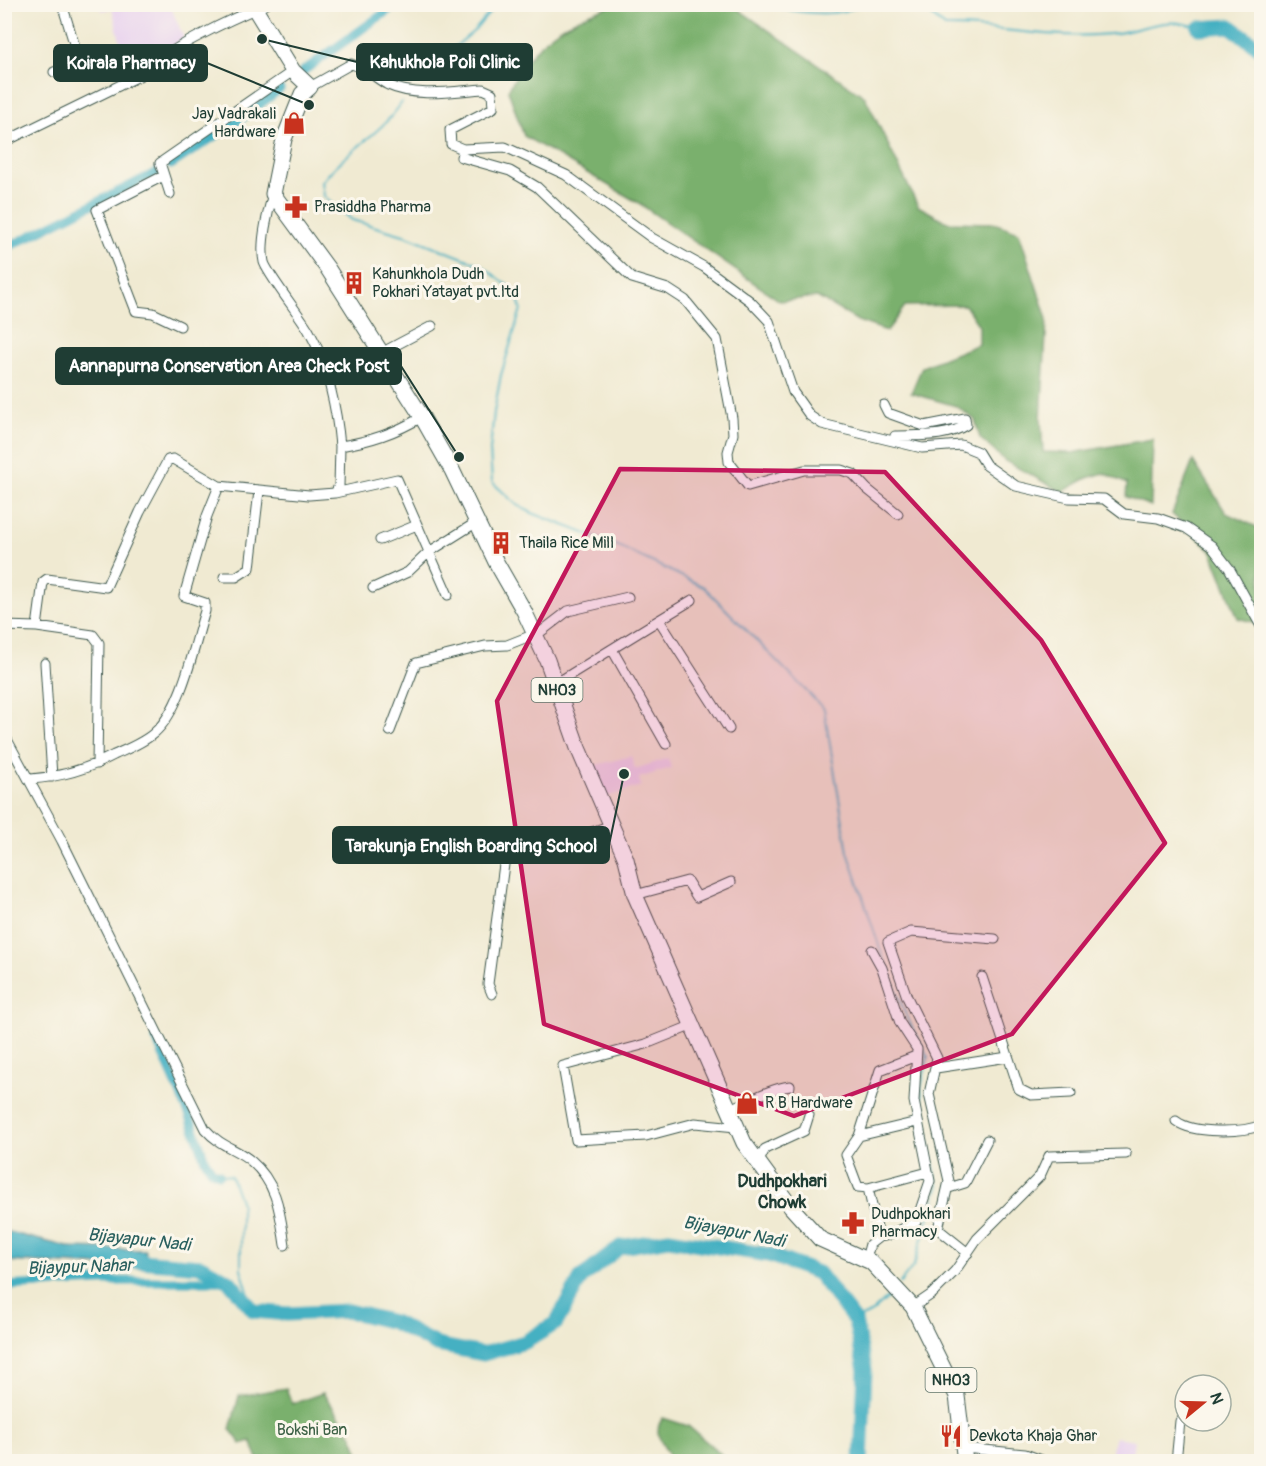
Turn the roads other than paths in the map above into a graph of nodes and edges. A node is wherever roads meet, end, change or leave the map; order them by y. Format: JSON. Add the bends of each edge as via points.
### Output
{"nodes":[{"id":1,"x":62,"y":4,"type":"edge"},
{"id":2,"x":261,"y":7,"type":"edge"},
{"id":3,"x":80,"y":63,"type":"junction"},
{"id":4,"x":150,"y":66,"type":"junction"},
{"id":5,"x":293,"y":71,"type":"junction"},
{"id":6,"x":54,"y":72,"type":"dead end"},
{"id":7,"x":310,"y":87,"type":"junction"},
{"id":8,"x":4,"y":142,"type":"edge"},
{"id":9,"x":463,"y":149,"type":"junction"},
{"id":10,"x":163,"y":176,"type":"junction"},
{"id":11,"x":170,"y":194,"type":"dead end"},
{"id":12,"x":273,"y":194,"type":"junction"},
{"id":13,"x":180,"y":326,"type":"dead end"},
{"id":14,"x":432,"y":326,"type":"dead end"},
{"id":15,"x":381,"y":353,"type":"junction"},
{"id":16,"x":884,"y":405,"type":"dead end"},
{"id":17,"x":422,"y":417,"type":"junction"},
{"id":18,"x":895,"y":441,"type":"junction"},
{"id":19,"x":340,"y":446,"type":"junction"},
{"id":20,"x":219,"y":486,"type":"junction"},
{"id":21,"x":259,"y":491,"type":"junction"},
{"id":22,"x":335,"y":493,"type":"junction"},
{"id":23,"x":898,"y":514,"type":"dead end"},
{"id":24,"x":477,"y":522,"type":"junction"},
{"id":25,"x":417,"y":525,"type":"junction"},
{"id":26,"x":380,"y":540,"type":"dead end"},
{"id":27,"x":429,"y":552,"type":"junction"},
{"id":28,"x":224,"y":577,"type":"dead end"},
{"id":29,"x":373,"y":588,"type":"dead end"},
{"id":30,"x":448,"y":595,"type":"dead end"},
{"id":31,"x":628,"y":597,"type":"dead end"},
{"id":32,"x":692,"y":600,"type":"dead end"},
{"id":33,"x":659,"y":620,"type":"junction"},
{"id":34,"x":4,"y":626,"type":"edge"},
{"id":35,"x":37,"y":627,"type":"junction"},
{"id":36,"x":1262,"y":628,"type":"edge"},
{"id":37,"x":535,"y":634,"type":"junction"},
{"id":38,"x":613,"y":651,"type":"junction"},
{"id":39,"x":45,"y":663,"type":"dead end"},
{"id":40,"x":555,"y":684,"type":"junction"},
{"id":41,"x":729,"y":729,"type":"dead end"},
{"id":42,"x":390,"y":731,"type":"dead end"},
{"id":43,"x":4,"y":734,"type":"edge"},
{"id":44,"x":666,"y":744,"type":"dead end"},
{"id":45,"x":97,"y":764,"type":"junction"},
{"id":46,"x":52,"y":777,"type":"junction"},
{"id":47,"x":31,"y":779,"type":"junction"},
{"id":48,"x":612,"y":825,"type":"junction"},
{"id":49,"x":731,"y":882,"type":"dead end"},
{"id":50,"x":635,"y":895,"type":"junction"},
{"id":51,"x":995,"y":939,"type":"dead end"},
{"id":52,"x":872,"y":950,"type":"dead end"},
{"id":53,"x":982,"y":977,"type":"dead end"},
{"id":54,"x":492,"y":994,"type":"dead end"},
{"id":55,"x":693,"y":1024,"type":"junction"},
{"id":56,"x":916,"y":1056,"type":"junction"},
{"id":57,"x":1008,"y":1057,"type":"junction"},
{"id":58,"x":936,"y":1068,"type":"junction"},
{"id":59,"x":790,"y":1086,"type":"dead end"},
{"id":60,"x":1071,"y":1093,"type":"dead end"},
{"id":61,"x":729,"y":1110,"type":"junction"},
{"id":62,"x":809,"y":1115,"type":"dead end"},
{"id":63,"x":1176,"y":1121,"type":"dead end"},
{"id":64,"x":917,"y":1122,"type":"junction"},
{"id":65,"x":1262,"y":1125,"type":"edge"},
{"id":66,"x":736,"y":1127,"type":"junction"},
{"id":67,"x":859,"y":1136,"type":"junction"},
{"id":68,"x":987,"y":1140,"type":"dead end"},
{"id":69,"x":1126,"y":1154,"type":"dead end"},
{"id":70,"x":759,"y":1161,"type":"junction"},
{"id":71,"x":928,"y":1172,"type":"junction"},
{"id":72,"x":868,"y":1188,"type":"junction"},
{"id":73,"x":949,"y":1188,"type":"junction"},
{"id":74,"x":879,"y":1237,"type":"junction"},
{"id":75,"x":285,"y":1245,"type":"dead end"},
{"id":76,"x":968,"y":1253,"type":"junction"},
{"id":77,"x":866,"y":1259,"type":"junction"},
{"id":78,"x":913,"y":1306,"type":"junction"},
{"id":79,"x":1179,"y":1433,"type":"edge"},
{"id":80,"x":964,"y":1455,"type":"edge"},
{"id":81,"x":1047,"y":1461,"type":"edge"},
{"id":82,"x":1176,"y":1461,"type":"edge"}],
"edges":[{"from":1,"to":3,"type":"street"},
{"from":2,"to":4,"type":"street"},
{"from":2,"to":5,"type":"main road"},
{"from":3,"to":4,"type":"street"},
{"from":3,"to":6,"type":"street"},
{"from":4,"to":8,"type":"street","via":[[141,75],[81,107]]},
{"from":5,"to":7,"type":"main road"},
{"from":5,"to":10,"type":"street","via":[[160,163]]},
{"from":7,"to":9,"type":"street","via":[[351,64],[410,92],[483,89],[492,93],[493,108],[450,130],[451,144]]},
{"from":7,"to":12,"type":"main road","via":[[302,94],[284,139]]},
{"from":9,"to":18,"type":"street","via":[[505,147],[566,175],[652,238],[704,267],[750,301],[769,321],[793,392],[810,416],[833,428]]},
{"from":9,"to":23,"type":"street","via":[[461,157],[510,171],[537,187],[632,278],[668,289],[685,300],[717,339],[722,353],[732,426],[729,462],[747,486],[804,470],[841,470],[854,474]]},
{"from":10,"to":11,"type":"street"},
{"from":10,"to":13,"type":"street","via":[[97,210],[136,311],[153,313]]},
{"from":12,"to":15,"type":"main road","number":"NH03","via":[[328,269]]},
{"from":12,"to":19,"type":"street","via":[[267,213],[264,263],[310,332],[324,361],[338,416]]},
{"from":14,"to":15,"type":"street"},
{"from":15,"to":17,"type":"main road","number":"NH03"},
{"from":16,"to":18,"type":"street","via":[[888,412],[924,426],[965,418],[966,425],[959,429],[938,435],[895,436]]},
{"from":17,"to":19,"type":"street","via":[[365,443]]},
{"from":17,"to":24,"type":"main road","number":"NH03"},
{"from":18,"to":36,"type":"street","via":[[922,447],[961,445],[978,452],[987,465],[1016,486],[1069,498],[1104,499],[1124,514],[1186,528],[1212,546],[1229,568]]},
{"from":19,"to":22,"type":"street","via":[[339,486]]},
{"from":20,"to":21,"type":"street"},
{"from":20,"to":35,"type":"street","via":[[172,459],[164,463],[106,587],[45,580]]},
{"from":20,"to":45,"type":"street","via":[[184,596],[205,603],[205,611],[177,699],[163,723],[147,739]]},
{"from":21,"to":22,"type":"street"},
{"from":21,"to":28,"type":"street","via":[[250,568],[236,578]]},
{"from":22,"to":25,"type":"street","via":[[397,479]]},
{"from":24,"to":27,"type":"street"},
{"from":24,"to":37,"type":"main road","number":"NH03"},
{"from":25,"to":26,"type":"street"},
{"from":25,"to":27,"type":"street"},
{"from":27,"to":29,"type":"street","via":[[408,572]]},
{"from":27,"to":30,"type":"street"},
{"from":31,"to":37,"type":"street","via":[[568,611]]},
{"from":32,"to":33,"type":"street"},
{"from":33,"to":38,"type":"street"},
{"from":33,"to":41,"type":"street"},
{"from":34,"to":35,"type":"street"},
{"from":35,"to":45,"type":"street","via":[[93,635],[99,643]]},
{"from":37,"to":40,"type":"main road","number":"NH03"},
{"from":37,"to":42,"type":"street","via":[[507,645],[485,646],[416,663]]},
{"from":38,"to":40,"type":"street"},
{"from":38,"to":44,"type":"street"},
{"from":39,"to":46,"type":"street"},
{"from":40,"to":48,"type":"main road","number":"NH03"},
{"from":43,"to":47,"type":"street"},
{"from":45,"to":46,"type":"street"},
{"from":46,"to":47,"type":"street"},
{"from":47,"to":75,"type":"street","via":[[205,1129],[227,1148],[251,1161],[278,1196]]},
{"from":48,"to":50,"type":"main road","number":"NH03"},
{"from":48,"to":54,"type":"street","via":[[540,850],[505,857],[488,984]]},
{"from":49,"to":50,"type":"street","via":[[697,897],[687,881]]},
{"from":50,"to":55,"type":"main road","number":"NH03"},
{"from":51,"to":58,"type":"street","via":[[911,932],[888,942],[907,998],[934,1049]]},
{"from":52,"to":56,"type":"street","via":[[900,1023],[917,1049]]},
{"from":53,"to":57,"type":"street"},
{"from":55,"to":61,"type":"main road","number":"NH03"},
{"from":55,"to":66,"type":"street","via":[[646,1044],[563,1066],[576,1140],[646,1136],[695,1123]]},
{"from":56,"to":64,"type":"street"},
{"from":56,"to":67,"type":"street","via":[[880,1070]]},
{"from":57,"to":58,"type":"street"},
{"from":57,"to":60,"type":"street","via":[[1021,1091],[1031,1095]]},
{"from":58,"to":73,"type":"street","via":[[929,1094]]},
{"from":59,"to":61,"type":"street","via":[[774,1088]]},
{"from":61,"to":66,"type":"main road","number":"NH03"},
{"from":62,"to":70,"type":"street","via":[[804,1131],[765,1149]]},
{"from":63,"to":65,"type":"street","via":[[1224,1132]]},
{"from":64,"to":67,"type":"street"},
{"from":64,"to":71,"type":"street"},
{"from":66,"to":70,"type":"main road","number":"NH03"},
{"from":67,"to":72,"type":"street","via":[[846,1155],[858,1187]]},
{"from":68,"to":73,"type":"street","via":[[965,1183]]},
{"from":69,"to":76,"type":"street","via":[[1049,1156],[1040,1176]]},
{"from":70,"to":77,"type":"main road","number":"NH03","via":[[769,1179],[820,1239]]},
{"from":71,"to":72,"type":"street"},
{"from":71,"to":74,"type":"street","via":[[929,1189],[916,1222]]},
{"from":72,"to":74,"type":"street"},
{"from":73,"to":76,"type":"street","via":[[938,1229]]},
{"from":74,"to":77,"type":"street","via":[[870,1244]]},
{"from":76,"to":78,"type":"street","via":[[932,1294]]},
{"from":77,"to":78,"type":"main road","number":"NH03"},
{"from":78,"to":80,"type":"main road","number":"NH03","via":[[955,1389]]},
{"from":79,"to":82,"type":"street"},
{"from":80,"to":81,"type":"street","via":[[1025,1454]]}]}
